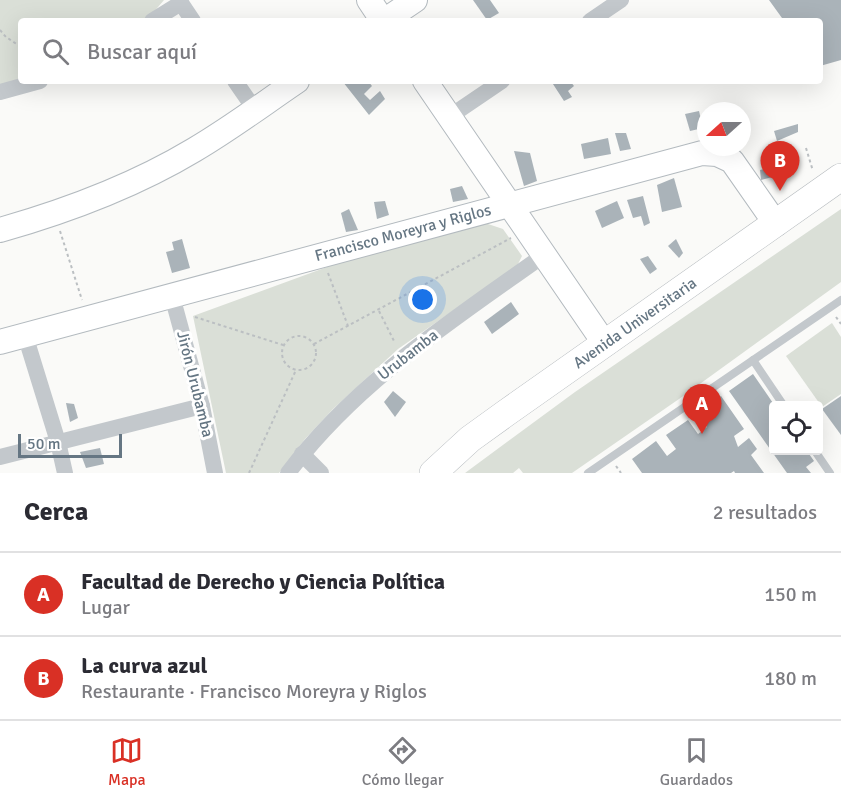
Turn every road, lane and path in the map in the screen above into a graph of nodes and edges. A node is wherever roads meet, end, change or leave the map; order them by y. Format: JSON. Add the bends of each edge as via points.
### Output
{"nodes":[{"id":1,"x":369,"y":0,"type":"edge"},
{"id":2,"x":415,"y":0,"type":"edge"},
{"id":3,"x":621,"y":0,"type":"edge"},
{"id":4,"x":180,"y":1,"type":"edge"},
{"id":5,"x":156,"y":18,"type":"edge"},
{"id":6,"x":192,"y":18,"type":"edge"},
{"id":7,"x":382,"y":18,"type":"edge"},
{"id":8,"x":388,"y":18,"type":"edge"},
{"id":9,"x":594,"y":18,"type":"edge"},
{"id":10,"x":0,"y":30,"type":"edge"},
{"id":11,"x":18,"y":45,"type":"edge"},
{"id":12,"x":29,"y":84,"type":"edge"},
{"id":13,"x":236,"y":84,"type":"edge"},
{"id":14,"x":293,"y":84,"type":"edge"},
{"id":15,"x":426,"y":84,"type":"edge"},
{"id":16,"x":498,"y":84,"type":"edge"},
{"id":17,"x":0,"y":92,"type":"edge"},
{"id":18,"x":255,"y":110,"type":"junction"},
{"id":19,"x":449,"y":117,"type":"junction"},
{"id":20,"x":806,"y":148,"type":"dead end"},
{"id":21,"x":828,"y":178,"type":"edge"},
{"id":22,"x":509,"y":204,"type":"junction"},
{"id":23,"x":55,"y":214,"type":"junction"},
{"id":24,"x":776,"y":224,"type":"junction"},
{"id":25,"x":0,"y":230,"type":"edge"},
{"id":26,"x":527,"y":230,"type":"junction"},
{"id":27,"x":321,"y":255,"type":"junction"},
{"id":28,"x":544,"y":255,"type":"junction"},
{"id":29,"x":172,"y":296,"type":"junction"},
{"id":30,"x":841,"y":300,"type":"edge"},
{"id":31,"x":378,"y":310,"type":"junction"},
{"id":32,"x":192,"y":316,"type":"dead end"},
{"id":33,"x":87,"y":319,"type":"junction"},
{"id":34,"x":348,"y":326,"type":"junction"},
{"id":35,"x":26,"y":335,"type":"junction"},
{"id":36,"x":0,"y":342,"type":"edge"},
{"id":37,"x":314,"y":344,"type":"junction"},
{"id":38,"x":605,"y":344,"type":"junction"},
{"id":39,"x":283,"y":345,"type":"junction"},
{"id":40,"x":402,"y":356,"type":"junction"},
{"id":41,"x":753,"y":360,"type":"junction"},
{"id":42,"x":296,"y":370,"type":"junction"},
{"id":43,"x":781,"y":401,"type":"edge"},
{"id":44,"x":202,"y":406,"type":"junction"},
{"id":45,"x":58,"y":442,"type":"junction"},
{"id":46,"x":302,"y":454,"type":"junction"},
{"id":47,"x":818,"y":455,"type":"edge"},
{"id":48,"x":0,"y":456,"type":"edge"},
{"id":49,"x":65,"y":473,"type":"edge"},
{"id":50,"x":215,"y":473,"type":"edge"},
{"id":51,"x":249,"y":473,"type":"edge"},
{"id":52,"x":288,"y":473,"type":"edge"},
{"id":53,"x":321,"y":473,"type":"edge"},
{"id":54,"x":433,"y":473,"type":"edge"},
{"id":55,"x":588,"y":473,"type":"edge"},
{"id":56,"x":830,"y":473,"type":"edge"}],
"edges":[{"from":1,"to":7,"type":"street"},
{"from":2,"to":8,"type":"street"},
{"from":3,"to":9,"type":"street"},
{"from":4,"to":5,"type":"street"},
{"from":4,"to":6,"type":"street"},
{"from":10,"to":11,"type":"path"},
{"from":12,"to":17,"type":"street"},
{"from":13,"to":18,"type":"street"},
{"from":14,"to":18,"type":"street"},
{"from":15,"to":19,"type":"street"},
{"from":16,"to":19,"type":"street"},
{"from":18,"to":23,"type":"street","via":[[139,180]]},
{"from":19,"to":22,"type":"street"},
{"from":20,"to":21,"type":"path"},
{"from":21,"to":24,"type":"main road","name":"Avenida Universitaria"},
{"from":22,"to":24,"type":"street","name":"Francisco Moreyra y Riglos","via":[[712,153],[736,166]]},
{"from":22,"to":26,"type":"street"},
{"from":22,"to":27,"type":"street","name":"Francisco Moreyra y Riglos"},
{"from":23,"to":25,"type":"street"},
{"from":23,"to":33,"type":"path"},
{"from":24,"to":38,"type":"main road","name":"Avenida Universitaria"},
{"from":26,"to":28,"type":"street"},
{"from":26,"to":31,"type":"path"},
{"from":27,"to":29,"type":"street","name":"Francisco Moreyra y Riglos"},
{"from":27,"to":34,"type":"path"},
{"from":28,"to":38,"type":"street"},
{"from":28,"to":40,"type":"street","name":"Urubamba"},
{"from":29,"to":33,"type":"street","name":"Francisco Moreyra y Riglos"},
{"from":29,"to":44,"type":"street","name":"Jirón Urubamba"},
{"from":30,"to":41,"type":"lane"},
{"from":31,"to":34,"type":"path"},
{"from":31,"to":40,"type":"path"},
{"from":32,"to":39,"type":"path"},
{"from":33,"to":35,"type":"street","name":"Francisco Moreyra y Riglos"},
{"from":34,"to":37,"type":"path"},
{"from":35,"to":36,"type":"street","name":"Francisco Moreyra y Riglos"},
{"from":35,"to":45,"type":"street"},
{"from":37,"to":39,"type":"path","via":[[304,336],[292,337]]},
{"from":37,"to":42,"type":"path","via":[[314,363]]},
{"from":38,"to":54,"type":"main road","name":"Avenida Universitaria","via":[[470,439]]},
{"from":39,"to":42,"type":"path","via":[[286,365]]},
{"from":40,"to":46,"type":"street","name":"Urubamba"},
{"from":41,"to":43,"type":"lane"},
{"from":41,"to":55,"type":"lane"},
{"from":42,"to":51,"type":"path"},
{"from":44,"to":45,"type":"street"},
{"from":44,"to":50,"type":"street","name":"Jirón Urubamba"},
{"from":45,"to":48,"type":"street"},
{"from":45,"to":49,"type":"street"},
{"from":46,"to":52,"type":"street","name":"Urubamba"},
{"from":46,"to":53,"type":"street"},
{"from":47,"to":56,"type":"lane"}]}
